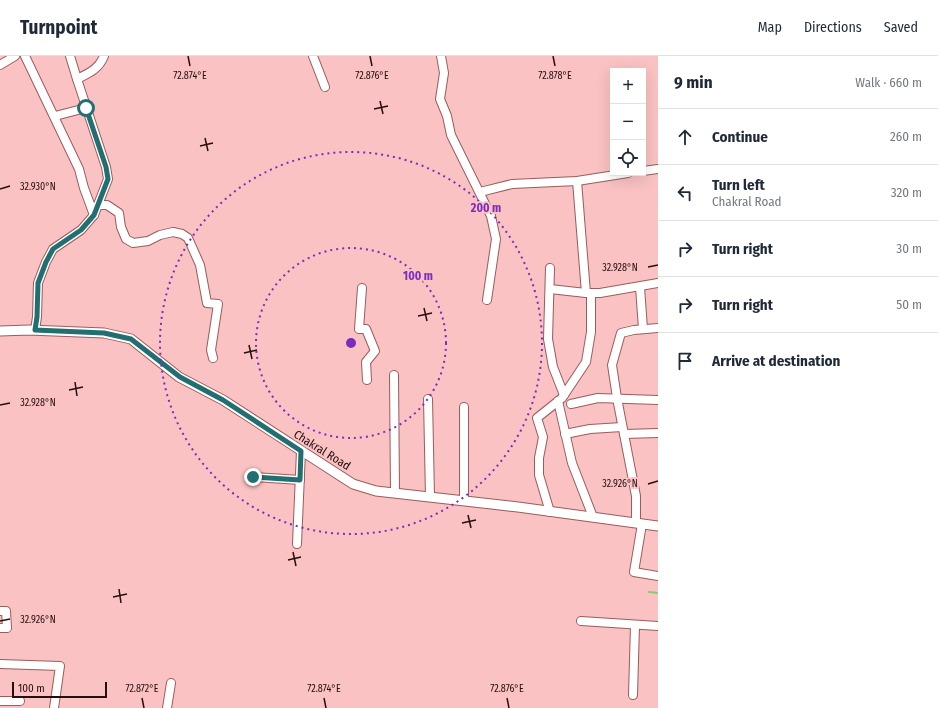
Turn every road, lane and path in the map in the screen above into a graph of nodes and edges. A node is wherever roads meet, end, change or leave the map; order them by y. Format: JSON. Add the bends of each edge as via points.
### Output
{"nodes":[{"id":1,"x":15,"y":56,"type":"edge"},
{"id":2,"x":25,"y":56,"type":"edge"},
{"id":3,"x":70,"y":56,"type":"edge"},
{"id":4,"x":104,"y":56,"type":"edge"},
{"id":5,"x":314,"y":56,"type":"edge"},
{"id":6,"x":441,"y":56,"type":"edge"},
{"id":7,"x":0,"y":65,"type":"edge"},
{"id":8,"x":76,"y":80,"type":"junction"},
{"id":9,"x":325,"y":87,"type":"dead end"},
{"id":10,"x":86,"y":108,"type":"junction"},
{"id":11,"x":55,"y":116,"type":"junction"},
{"id":12,"x":658,"y":168,"type":"edge"},
{"id":13,"x":646,"y":170,"type":"edge"},
{"id":14,"x":610,"y":176,"type":"edge"},
{"id":15,"x":577,"y":181,"type":"junction"},
{"id":16,"x":480,"y":192,"type":"junction"},
{"id":17,"x":98,"y":204,"type":"junction"},
{"id":18,"x":94,"y":215,"type":"junction"},
{"id":19,"x":550,"y":268,"type":"dead end"},
{"id":20,"x":658,"y":283,"type":"edge"},
{"id":21,"x":640,"y":287,"type":"junction"},
{"id":22,"x":362,"y":288,"type":"dead end"},
{"id":23,"x":550,"y":289,"type":"junction"},
{"id":24,"x":589,"y":293,"type":"junction"},
{"id":25,"x":486,"y":300,"type":"dead end"},
{"id":26,"x":658,"y":328,"type":"edge"},
{"id":27,"x":643,"y":329,"type":"junction"},
{"id":28,"x":35,"y":330,"type":"junction"},
{"id":29,"x":0,"y":331,"type":"edge"},
{"id":30,"x":213,"y":358,"type":"dead end"},
{"id":31,"x":394,"y":376,"type":"dead end"},
{"id":32,"x":367,"y":380,"type":"dead end"},
{"id":33,"x":564,"y":395,"type":"junction"},
{"id":34,"x":617,"y":398,"type":"junction"},
{"id":35,"x":428,"y":399,"type":"dead end"},
{"id":36,"x":658,"y":400,"type":"edge"},
{"id":37,"x":558,"y":401,"type":"junction"},
{"id":38,"x":571,"y":404,"type":"dead end"},
{"id":39,"x":464,"y":407,"type":"dead end"},
{"id":40,"x":623,"y":430,"type":"junction"},
{"id":41,"x":658,"y":433,"type":"edge"},
{"id":42,"x":565,"y":434,"type":"junction"},
{"id":43,"x":301,"y":451,"type":"junction"},
{"id":44,"x":253,"y":477,"type":"dead end"},
{"id":45,"x":300,"y":480,"type":"junction"},
{"id":46,"x":395,"y":493,"type":"junction"},
{"id":47,"x":430,"y":497,"type":"junction"},
{"id":48,"x":464,"y":501,"type":"junction"},
{"id":49,"x":550,"y":512,"type":"junction"},
{"id":50,"x":593,"y":518,"type":"junction"},
{"id":51,"x":639,"y":524,"type":"junction"},
{"id":52,"x":658,"y":526,"type":"edge"},
{"id":53,"x":297,"y":544,"type":"dead end"},
{"id":54,"x":658,"y":576,"type":"edge"},
{"id":55,"x":0,"y":611,"type":"edge"},
{"id":56,"x":581,"y":621,"type":"dead end"},
{"id":57,"x":635,"y":625,"type":"junction"},
{"id":58,"x":658,"y":626,"type":"edge"},
{"id":59,"x":0,"y":628,"type":"edge"},
{"id":60,"x":0,"y":664,"type":"edge"},
{"id":61,"x":171,"y":683,"type":"dead end"},
{"id":62,"x":633,"y":695,"type":"dead end"},
{"id":63,"x":0,"y":701,"type":"edge"},
{"id":64,"x":20,"y":701,"type":"dead end"},
{"id":65,"x":54,"y":708,"type":"edge"},
{"id":66,"x":167,"y":708,"type":"edge"}],
"edges":[{"from":1,"to":7,"type":"street"},
{"from":2,"to":11,"type":"street"},
{"from":3,"to":8,"type":"street"},
{"from":4,"to":8,"type":"street","via":[[99,66]]},
{"from":5,"to":9,"type":"street"},
{"from":6,"to":16,"type":"street","via":[[444,73],[440,99],[451,135]]},
{"from":8,"to":10,"type":"street"},
{"from":10,"to":11,"type":"street"},
{"from":10,"to":17,"type":"street","via":[[108,179]]},
{"from":11,"to":18,"type":"street","via":[[79,169]]},
{"from":12,"to":13,"type":"street"},
{"from":14,"to":15,"type":"street"},
{"from":15,"to":16,"type":"street","via":[[512,184]]},
{"from":15,"to":24,"type":"street"},
{"from":16,"to":25,"type":"street","via":[[491,216],[496,239]]},
{"from":17,"to":18,"type":"street"},
{"from":17,"to":30,"type":"street","via":[[107,205],[119,213],[126,239],[133,243],[148,241],[173,232],[188,238],[200,265],[207,303],[218,304],[211,350]]},
{"from":18,"to":28,"type":"street","via":[[81,230],[53,249],[46,262],[38,283]]},
{"from":19,"to":23,"type":"street"},
{"from":20,"to":21,"type":"street"},
{"from":21,"to":24,"type":"street"},
{"from":21,"to":27,"type":"street"},
{"from":22,"to":32,"type":"street","via":[[360,329],[366,329],[375,351],[366,362]]},
{"from":23,"to":24,"type":"street"},
{"from":23,"to":33,"type":"street","via":[[548,339],[553,367]]},
{"from":24,"to":33,"type":"street","via":[[591,332],[586,362]]},
{"from":26,"to":27,"type":"street"},
{"from":27,"to":34,"type":"street","via":[[621,333],[612,365]]},
{"from":28,"to":29,"type":"street","name":"Chakral Road"},
{"from":28,"to":43,"type":"street","name":"Chakral Road","via":[[104,333],[131,339],[180,377],[223,400]]},
{"from":31,"to":46,"type":"street"},
{"from":33,"to":37,"type":"street"},
{"from":34,"to":36,"type":"street"},
{"from":34,"to":38,"type":"street","via":[[598,398]]},
{"from":34,"to":40,"type":"street"},
{"from":35,"to":47,"type":"street"},
{"from":37,"to":42,"type":"street"},
{"from":37,"to":49,"type":"street","via":[[537,418],[543,437],[539,475]]},
{"from":39,"to":48,"type":"street"},
{"from":40,"to":41,"type":"street"},
{"from":40,"to":42,"type":"street","via":[[590,429]]},
{"from":40,"to":51,"type":"street"},
{"from":42,"to":50,"type":"street","via":[[572,463]]},
{"from":43,"to":45,"type":"street"},
{"from":43,"to":46,"type":"street","name":"Chakral Road","via":[[353,484],[376,491]]},
{"from":44,"to":45,"type":"street"},
{"from":45,"to":53,"type":"street"},
{"from":46,"to":47,"type":"street","name":"Chakral Road"},
{"from":47,"to":48,"type":"street","name":"Chakral Road"},
{"from":48,"to":49,"type":"street","name":"Chakral Road"},
{"from":49,"to":50,"type":"street","name":"Chakral Road"},
{"from":50,"to":51,"type":"street","name":"Chakral Road"},
{"from":51,"to":52,"type":"street","name":"Chakral Road"},
{"from":51,"to":54,"type":"street","via":[[634,572]]},
{"from":55,"to":59,"type":"street","via":[[6,611],[7,628]]},
{"from":56,"to":57,"type":"street"},
{"from":57,"to":58,"type":"street"},
{"from":57,"to":62,"type":"street"},
{"from":60,"to":65,"type":"street","via":[[60,666]]},
{"from":61,"to":66,"type":"street"},
{"from":63,"to":64,"type":"street"}]}
